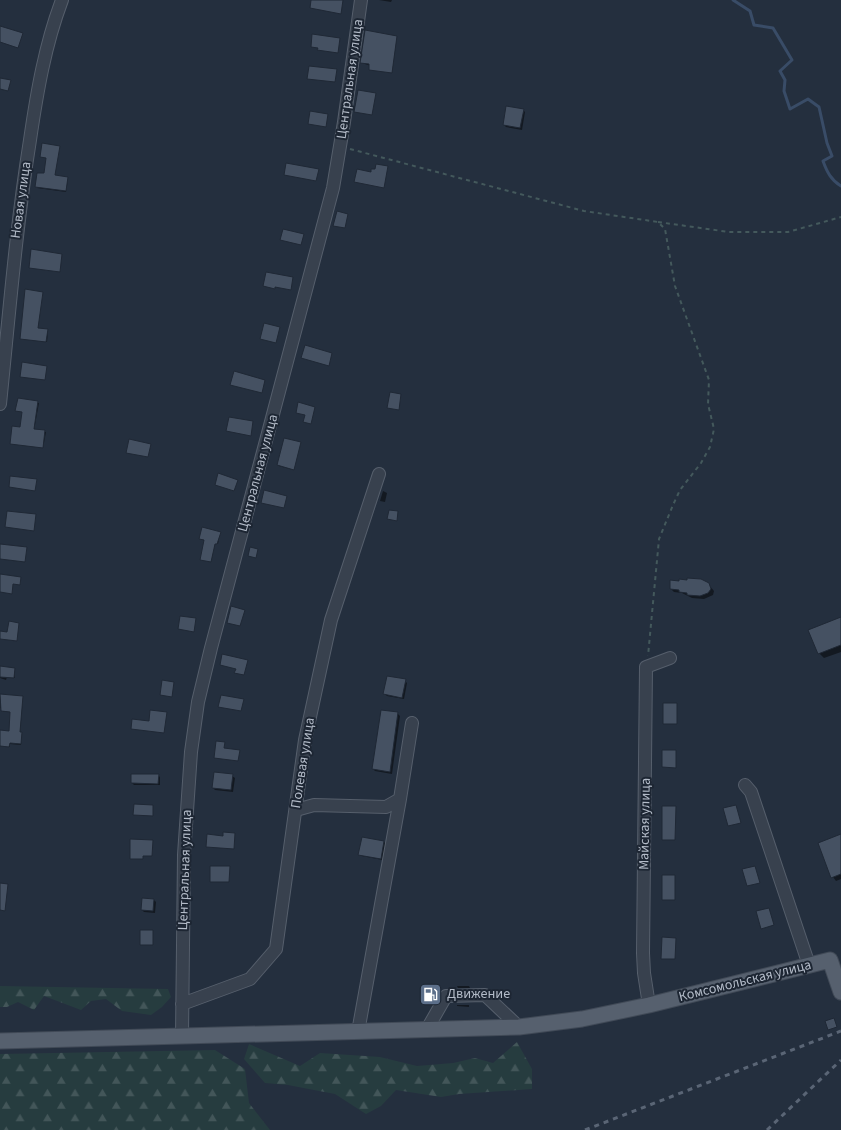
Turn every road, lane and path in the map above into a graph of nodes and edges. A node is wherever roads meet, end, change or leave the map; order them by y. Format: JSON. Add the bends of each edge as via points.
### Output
{"nodes":[{"id":1,"x":62,"y":0,"type":"edge"},
{"id":2,"x":361,"y":0,"type":"edge"},
{"id":3,"x":341,"y":146,"type":"junction"},
{"id":4,"x":841,"y":217,"type":"edge"},
{"id":5,"x":658,"y":222,"type":"junction"},
{"id":6,"x":0,"y":404,"type":"edge"},
{"id":7,"x":379,"y":474,"type":"dead end"},
{"id":8,"x":670,"y":658,"type":"dead end"},
{"id":9,"x":646,"y":667,"type":"junction"},
{"id":10,"x":412,"y":723,"type":"dead end"},
{"id":11,"x":745,"y":785,"type":"dead end"},
{"id":12,"x":400,"y":799,"type":"junction"},
{"id":13,"x":296,"y":810,"type":"junction"},
{"id":14,"x":835,"y":958,"type":"edge"},
{"id":15,"x":809,"y":965,"type":"junction"},
{"id":16,"x":841,"y":992,"type":"edge"},
{"id":17,"x":182,"y":1004,"type":"junction"},
{"id":18,"x":648,"y":1005,"type":"junction"},
{"id":19,"x":519,"y":1027,"type":"junction"},
{"id":20,"x":426,"y":1030,"type":"junction"},
{"id":21,"x":358,"y":1032,"type":"junction"},
{"id":22,"x":182,"y":1036,"type":"junction"},
{"id":23,"x":0,"y":1041,"type":"edge"}],
"edges":[{"from":1,"to":6,"type":"street","name":"Новая улица","via":[[40,76],[20,198]]},
{"from":2,"to":3,"type":"street","name":"Центральная улица"},
{"from":3,"to":5,"type":"path","via":[[584,211]]},
{"from":3,"to":17,"type":"street","name":"Центральная улица","via":[[333,188],[198,702],[190,752],[185,846]]},
{"from":4,"to":5,"type":"path","via":[[788,232],[729,232]]},
{"from":5,"to":9,"type":"path","via":[[665,229],[675,286],[709,380],[708,404],[714,429],[710,447],[680,490],[659,539]]},
{"from":7,"to":13,"type":"street","name":"Полевая улица","via":[[331,620],[305,740]]},
{"from":8,"to":9,"type":"street"},
{"from":9,"to":18,"type":"street","name":"Майская улица","via":[[643,953]]},
{"from":10,"to":12,"type":"street"},
{"from":11,"to":15,"type":"street","via":[[751,792]]},
{"from":12,"to":13,"type":"street","via":[[386,807],[314,804]]},
{"from":12,"to":21,"type":"street"},
{"from":13,"to":17,"type":"street","name":"Полевая улица","via":[[276,949],[250,979]]},
{"from":14,"to":15,"type":"main road","name":"Комсомольская улица"},
{"from":14,"to":16,"type":"main road"},
{"from":15,"to":18,"type":"main road","name":"Комсомольская улица"},
{"from":17,"to":22,"type":"street","name":"Центральная улица"},
{"from":18,"to":19,"type":"main road","name":"Комсомольская улица","via":[[582,1019]]},
{"from":19,"to":20,"type":"main road","name":"Комсомольская улица"},
{"from":19,"to":20,"type":"street","via":[[485,994],[446,996]]},
{"from":20,"to":21,"type":"main road","name":"Комсомольская улица"},
{"from":21,"to":22,"type":"main road","name":"Комсомольская улица"},
{"from":22,"to":23,"type":"main road","name":"Комсомольская улица"}]}
